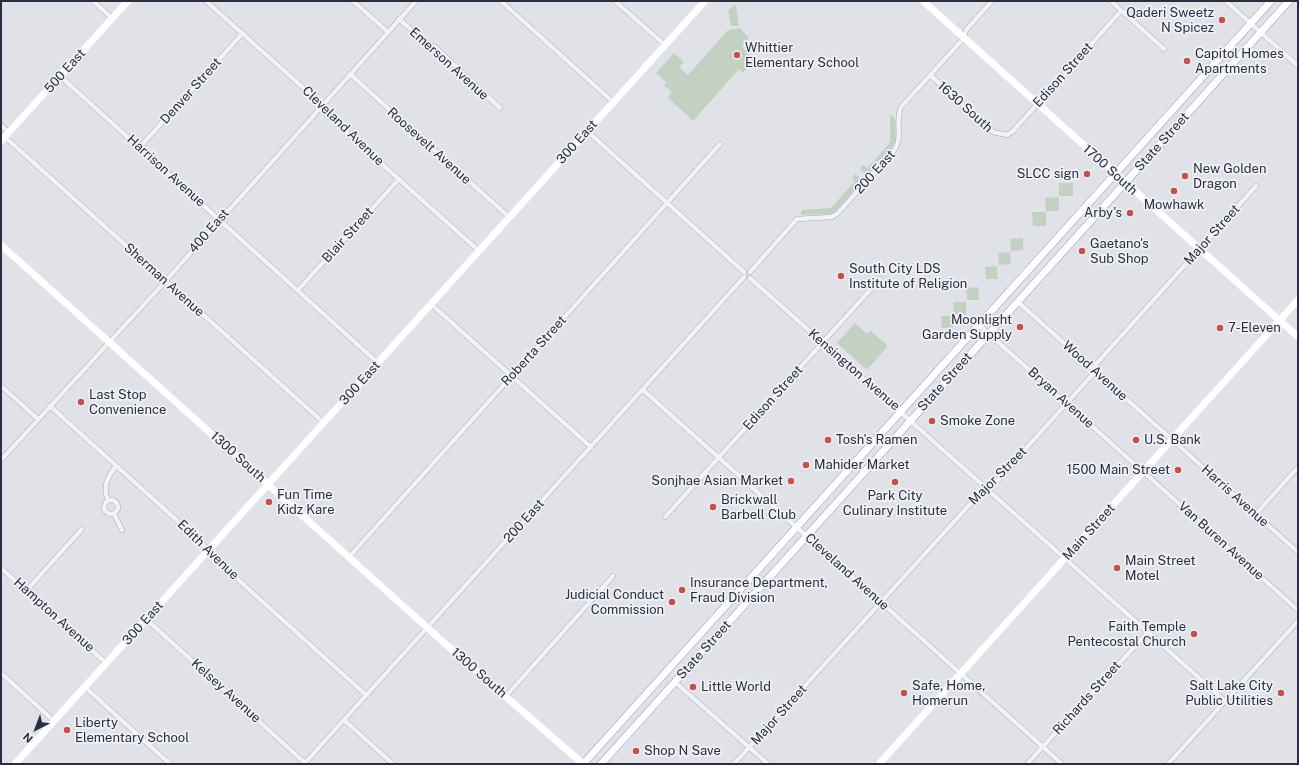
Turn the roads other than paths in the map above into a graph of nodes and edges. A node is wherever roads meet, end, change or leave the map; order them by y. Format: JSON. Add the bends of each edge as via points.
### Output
{"nodes":[{"id":1,"x":93,"y":1,"type":"edge"},
{"id":2,"x":128,"y":1,"type":"edge"},
{"id":3,"x":206,"y":1,"type":"edge"},
{"id":4,"x":353,"y":1,"type":"edge"},
{"id":5,"x":416,"y":1,"type":"edge"},
{"id":6,"x":501,"y":1,"type":"edge"},
{"id":7,"x":615,"y":1,"type":"edge"},
{"id":8,"x":705,"y":1,"type":"edge"},
{"id":9,"x":923,"y":1,"type":"edge"},
{"id":10,"x":992,"y":1,"type":"edge"},
{"id":11,"x":1111,"y":1,"type":"edge"},
{"id":12,"x":1226,"y":1,"type":"edge"},
{"id":13,"x":1271,"y":1,"type":"edge"},
{"id":14,"x":1289,"y":1,"type":"edge"},
{"id":15,"x":1121,"y":10,"type":"junction"},
{"id":16,"x":112,"y":18,"type":"junction"},
{"id":17,"x":399,"y":19,"type":"junction"},
{"id":18,"x":1251,"y":23,"type":"junction"},
{"id":19,"x":388,"y":32,"type":"junction"},
{"id":20,"x":1260,"y":32,"type":"junction"},
{"id":21,"x":242,"y":34,"type":"junction"},
{"id":22,"x":964,"y":38,"type":"junction"},
{"id":23,"x":665,"y":45,"type":"junction"},
{"id":24,"x":1164,"y":49,"type":"dead end"},
{"id":25,"x":1298,"y":66,"type":"edge"},
{"id":26,"x":350,"y":74,"type":"junction"},
{"id":27,"x":930,"y":75,"type":"junction"},
{"id":28,"x":60,"y":76,"type":"junction"},
{"id":29,"x":613,"y":102,"type":"junction"},
{"id":30,"x":1037,"y":104,"type":"junction"},
{"id":31,"x":321,"y":106,"type":"junction"},
{"id":32,"x":500,"y":108,"type":"dead end"},
{"id":33,"x":1,"y":125,"type":"edge"},
{"id":34,"x":587,"y":131,"type":"junction"},
{"id":35,"x":1002,"y":136,"type":"joint"},
{"id":36,"x":5,"y":137,"type":"edge"},
{"id":37,"x":720,"y":144,"type":"dead end"},
{"id":38,"x":140,"y":148,"type":"junction"},
{"id":39,"x":1115,"y":174,"type":"junction"},
{"id":40,"x":399,"y":179,"type":"junction"},
{"id":41,"x":1125,"y":183,"type":"junction"},
{"id":42,"x":1256,"y":186,"type":"dead end"},
{"id":43,"x":667,"y":203,"type":"junction"},
{"id":44,"x":509,"y":218,"type":"junction"},
{"id":45,"x":220,"y":220,"type":"junction"},
{"id":46,"x":1,"y":245,"type":"edge"},
{"id":47,"x":1199,"y":249,"type":"junction"},
{"id":48,"x":479,"y":251,"type":"junction"},
{"id":49,"x":750,"y":272,"type":"junction"},
{"id":50,"x":744,"y":275,"type":"junction"},
{"id":51,"x":750,"y":278,"type":"junction"},
{"id":52,"x":880,"y":279,"type":"dead end"},
{"id":53,"x":165,"y":281,"type":"junction"},
{"id":54,"x":298,"y":290,"type":"junction"},
{"id":55,"x":1298,"y":300,"type":"edge"},
{"id":56,"x":1018,"y":302,"type":"junction"},
{"id":57,"x":431,"y":304,"type":"junction"},
{"id":58,"x":1280,"y":320,"type":"junction"},
{"id":59,"x":979,"y":325,"type":"junction"},
{"id":60,"x":989,"y":333,"type":"junction"},
{"id":61,"x":1298,"y":337,"type":"edge"},
{"id":62,"x":109,"y":342,"type":"junction"},
{"id":63,"x":823,"y":342,"type":"junction"},
{"id":64,"x":378,"y":362,"type":"junction"},
{"id":65,"x":1094,"y":370,"type":"junction"},
{"id":66,"x":512,"y":376,"type":"junction"},
{"id":67,"x":1,"y":386,"type":"edge"},
{"id":68,"x":643,"y":390,"type":"junction"},
{"id":69,"x":1067,"y":403,"type":"junction"},
{"id":70,"x":50,"y":406,"type":"junction"},
{"id":71,"x":901,"y":411,"type":"junction"},
{"id":72,"x":38,"y":419,"type":"junction"},
{"id":73,"x":911,"y":420,"type":"junction"},
{"id":74,"x":324,"y":423,"type":"junction"},
{"id":75,"x":1172,"y":440,"type":"junction"},
{"id":76,"x":591,"y":447,"type":"junction"},
{"id":77,"x":719,"y":458,"type":"junction"},
{"id":78,"x":1,"y":460,"type":"edge"},
{"id":79,"x":116,"y":466,"type":"junction"},
{"id":80,"x":1298,"y":467,"type":"edge"},
{"id":81,"x":1143,"y":472,"type":"junction"},
{"id":82,"x":268,"y":484,"type":"junction"},
{"id":83,"x":987,"y":488,"type":"junction"},
{"id":84,"x":108,"y":500,"type":"junction"},
{"id":85,"x":114,"y":514,"type":"junction"},
{"id":86,"x":1256,"y":514,"type":"junction"},
{"id":87,"x":665,"y":517,"type":"dead end"},
{"id":88,"x":797,"y":527,"type":"junction"},
{"id":89,"x":82,"y":529,"type":"dead end"},
{"id":90,"x":122,"y":530,"type":"dead end"},
{"id":91,"x":807,"y":536,"type":"junction"},
{"id":92,"x":208,"y":550,"type":"junction"},
{"id":93,"x":1298,"y":552,"type":"edge"},
{"id":94,"x":349,"y":557,"type":"junction"},
{"id":95,"x":1065,"y":558,"type":"junction"},
{"id":96,"x":1,"y":568,"type":"edge"},
{"id":97,"x":613,"y":576,"type":"dead end"},
{"id":98,"x":26,"y":591,"type":"junction"},
{"id":99,"x":881,"y":602,"type":"junction"},
{"id":100,"x":1298,"y":610,"type":"edge"},
{"id":101,"x":146,"y":619,"type":"junction"},
{"id":102,"x":1298,"y":620,"type":"edge"},
{"id":103,"x":427,"y":628,"type":"junction"},
{"id":104,"x":1148,"y":632,"type":"junction"},
{"id":105,"x":106,"y":663,"type":"junction"},
{"id":106,"x":1,"y":673,"type":"edge"},
{"id":107,"x":961,"y":674,"type":"junction"},
{"id":108,"x":675,"y":682,"type":"junction"},
{"id":109,"x":85,"y":687,"type":"junction"},
{"id":110,"x":366,"y":695,"type":"junction"},
{"id":111,"x":506,"y":696,"type":"junction"},
{"id":112,"x":1225,"y":701,"type":"junction"},
{"id":113,"x":344,"y":720,"type":"junction"},
{"id":114,"x":54,"y":721,"type":"junction"},
{"id":115,"x":1043,"y":747,"type":"junction"},
{"id":116,"x":750,"y":748,"type":"junction"},
{"id":117,"x":305,"y":763,"type":"edge"},
{"id":118,"x":15,"y":764,"type":"edge"},
{"id":119,"x":170,"y":764,"type":"edge"},
{"id":120,"x":392,"y":764,"type":"edge"},
{"id":121,"x":583,"y":764,"type":"edge"},
{"id":122,"x":601,"y":764,"type":"edge"},
{"id":123,"x":734,"y":764,"type":"edge"},
{"id":124,"x":768,"y":764,"type":"edge"},
{"id":125,"x":880,"y":764,"type":"edge"},
{"id":126,"x":1027,"y":764,"type":"edge"},
{"id":127,"x":1062,"y":764,"type":"edge"},
{"id":128,"x":1168,"y":764,"type":"edge"}],
"edges":[{"from":1,"to":16,"type":"street"},
{"from":2,"to":16,"type":"main road","name":"500 East"},
{"from":3,"to":21,"type":"street","name":"Cleveland Avenue"},
{"from":4,"to":19,"type":"street","name":"Emerson Avenue"},
{"from":5,"to":17,"type":"street","name":"400 East"},
{"from":6,"to":29,"type":"street"},
{"from":7,"to":23,"type":"street"},
{"from":8,"to":23,"type":"main road","name":"300 East"},
{"from":9,"to":22,"type":"main road","name":"1700 South"},
{"from":10,"to":22,"type":"street","name":"200 East","via":[[966,30]]},
{"from":11,"to":15,"type":"street"},
{"from":12,"to":18,"type":"street"},
{"from":13,"to":18,"type":"main road","name":"State Street"},
{"from":14,"to":20,"type":"main road","name":"State Street"},
{"from":15,"to":24,"type":"street"},
{"from":15,"to":30,"type":"street","name":"Edison Street"},
{"from":16,"to":28,"type":"main road","name":"500 East"},
{"from":17,"to":19,"type":"street","name":"400 East"},
{"from":17,"to":32,"type":"street","name":"Emerson Avenue","via":[[434,47]]},
{"from":18,"to":20,"type":"street"},
{"from":18,"to":39,"type":"main road","name":"State Street"},
{"from":19,"to":26,"type":"street","name":"400 East"},
{"from":20,"to":25,"type":"street"},
{"from":20,"to":41,"type":"main road","name":"State Street"},
{"from":21,"to":31,"type":"street","name":"Cleveland Avenue"},
{"from":21,"to":38,"type":"street","name":"Denver Street"},
{"from":22,"to":27,"type":"street","name":"200 East"},
{"from":22,"to":30,"type":"main road","name":"1700 South"},
{"from":23,"to":29,"type":"main road","name":"300 East"},
{"from":26,"to":31,"type":"street","name":"400 East"},
{"from":26,"to":44,"type":"street","name":"Roosevelt Avenue"},
{"from":27,"to":35,"type":"street","name":"1630 South","via":[[993,132]]},
{"from":27,"to":49,"type":"street","name":"200 East","via":[[898,113],[897,148],[838,213],[832,217],[797,219]]},
{"from":28,"to":36,"type":"main road","name":"500 East"},
{"from":28,"to":38,"type":"street","name":"Harrison Avenue"},
{"from":29,"to":34,"type":"main road","name":"300 East"},
{"from":30,"to":35,"type":"street","name":"Edison Street","via":[[1013,131]]},
{"from":30,"to":39,"type":"main road","name":"1700 South"},
{"from":31,"to":40,"type":"street","name":"Cleveland Avenue","via":[[326,114]]},
{"from":31,"to":45,"type":"street","name":"400 East"},
{"from":33,"to":36,"type":"street","name":"Sherman Avenue"},
{"from":34,"to":43,"type":"street"},
{"from":34,"to":44,"type":"main road","name":"300 East"},
{"from":36,"to":53,"type":"street","name":"Sherman Avenue"},
{"from":37,"to":43,"type":"street","name":"Roberta Street"},
{"from":38,"to":45,"type":"street","name":"Harrison Avenue"},
{"from":39,"to":41,"type":"main road","name":"1700 South"},
{"from":39,"to":59,"type":"main road","name":"State Street"},
{"from":40,"to":48,"type":"street","name":"Cleveland Avenue"},
{"from":40,"to":54,"type":"street","name":"Blair Street"},
{"from":41,"to":47,"type":"main road","name":"1700 South"},
{"from":41,"to":56,"type":"main road","name":"State Street"},
{"from":42,"to":47,"type":"street","name":"Major Street"},
{"from":43,"to":50,"type":"street"},
{"from":43,"to":66,"type":"street","name":"Roberta Street"},
{"from":44,"to":48,"type":"main road","name":"300 East"},
{"from":45,"to":53,"type":"street","name":"400 East"},
{"from":45,"to":54,"type":"street","name":"Harrison Avenue"},
{"from":46,"to":62,"type":"main road","name":"1300 South"},
{"from":47,"to":58,"type":"main road","name":"1700 South"},
{"from":47,"to":65,"type":"street","name":"Major Street","via":[[1096,364]]},
{"from":48,"to":57,"type":"main road","name":"300 East"},
{"from":49,"to":50,"type":"street"},
{"from":49,"to":51,"type":"street"},
{"from":50,"to":51,"type":"street"},
{"from":50,"to":68,"type":"street","name":"200 East"},
{"from":51,"to":63,"type":"street","name":"Kensington Avenue"},
{"from":52,"to":63,"type":"street","name":"Edison Street"},
{"from":53,"to":62,"type":"street","name":"400 East"},
{"from":53,"to":74,"type":"street","name":"Sherman Avenue"},
{"from":54,"to":64,"type":"street","name":"Harrison Avenue"},
{"from":55,"to":58,"type":"main road","name":"Main Street"},
{"from":56,"to":60,"type":"main road","name":"State Street"},
{"from":56,"to":65,"type":"street","name":"Wood Avenue"},
{"from":57,"to":64,"type":"main road","name":"300 East"},
{"from":57,"to":66,"type":"street"},
{"from":58,"to":61,"type":"main road","name":"1700 South"},
{"from":58,"to":75,"type":"main road","name":"Main Street"},
{"from":59,"to":60,"type":"street","name":"Bryan Avenue"},
{"from":59,"to":71,"type":"main road","name":"State Street"},
{"from":60,"to":69,"type":"street","name":"Bryan Avenue"},
{"from":60,"to":73,"type":"main road","name":"State Street"},
{"from":62,"to":70,"type":"street","name":"400 East"},
{"from":62,"to":82,"type":"main road","name":"1300 South"},
{"from":63,"to":71,"type":"street","name":"Kensington Avenue"},
{"from":63,"to":77,"type":"street","name":"Edison Street"},
{"from":64,"to":74,"type":"main road","name":"300 East"},
{"from":65,"to":69,"type":"street","name":"Major Street"},
{"from":65,"to":75,"type":"street","name":"Wood Avenue"},
{"from":66,"to":76,"type":"street"},
{"from":66,"to":94,"type":"street","name":"Roberta Street"},
{"from":67,"to":72,"type":"street"},
{"from":68,"to":76,"type":"street","name":"200 East"},
{"from":68,"to":77,"type":"street","name":"Cleveland Avenue"},
{"from":69,"to":81,"type":"street","name":"Bryan Avenue"},
{"from":69,"to":83,"type":"street","name":"Major Street","via":[[994,484]]},
{"from":70,"to":72,"type":"street","name":"400 East"},
{"from":70,"to":79,"type":"street","name":"Edith Avenue"},
{"from":71,"to":73,"type":"street","name":"Kensington Avenue"},
{"from":71,"to":88,"type":"main road","name":"State Street"},
{"from":72,"to":78,"type":"street","name":"400 East"},
{"from":73,"to":83,"type":"street","name":"Kensington Avenue"},
{"from":73,"to":91,"type":"main road","name":"State Street"},
{"from":74,"to":82,"type":"main road","name":"300 East"},
{"from":75,"to":81,"type":"main road","name":"Main Street"},
{"from":75,"to":86,"type":"street","name":"Harris Avenue"},
{"from":76,"to":103,"type":"street","name":"200 East"},
{"from":77,"to":87,"type":"street","name":"Edison Street"},
{"from":77,"to":88,"type":"street","name":"Cleveland Avenue"},
{"from":79,"to":84,"type":"street","via":[[105,487]]},
{"from":79,"to":92,"type":"street","name":"Edith Avenue"},
{"from":80,"to":86,"type":"street"},
{"from":81,"to":95,"type":"main road","name":"Main Street"},
{"from":81,"to":100,"type":"street","name":"Van Buren Avenue"},
{"from":82,"to":92,"type":"main road","name":"300 East"},
{"from":82,"to":94,"type":"main road","name":"1300 South"},
{"from":83,"to":95,"type":"street","name":"Kensington Avenue"},
{"from":83,"to":99,"type":"street","name":"Major Street"},
{"from":84,"to":85,"type":"street","via":[[117,503],[118,510]]},
{"from":84,"to":85,"type":"street","via":[[104,510],[107,514]]},
{"from":85,"to":90,"type":"street"},
{"from":86,"to":93,"type":"street","name":"Harris Avenue"},
{"from":88,"to":91,"type":"street","name":"Cleveland Avenue"},
{"from":88,"to":121,"type":"main road","name":"State Street"},
{"from":89,"to":98,"type":"street"},
{"from":91,"to":99,"type":"street","name":"Cleveland Avenue"},
{"from":91,"to":108,"type":"main road","name":"State Street"},
{"from":92,"to":101,"type":"main road","name":"300 East"},
{"from":92,"to":110,"type":"street","name":"Edith Avenue"},
{"from":94,"to":103,"type":"main road","name":"1300 South"},
{"from":95,"to":104,"type":"street","name":"Kensington Avenue"},
{"from":95,"to":107,"type":"main road","name":"Main Street"},
{"from":96,"to":98,"type":"street","name":"Hampton Avenue"},
{"from":97,"to":111,"type":"street"},
{"from":98,"to":105,"type":"street","name":"Hampton Avenue"},
{"from":99,"to":107,"type":"street","name":"Cleveland Avenue"},
{"from":99,"to":116,"type":"street","name":"Major Street"},
{"from":101,"to":105,"type":"main road","name":"300 East"},
{"from":101,"to":117,"type":"street","name":"Kelsey Avenue"},
{"from":102,"to":112,"type":"street"},
{"from":103,"to":110,"type":"street","name":"200 East"},
{"from":103,"to":111,"type":"main road","name":"1300 South"},
{"from":104,"to":112,"type":"street","name":"Kensington Avenue"},
{"from":104,"to":115,"type":"street","name":"Richards Street"},
{"from":105,"to":109,"type":"main road","name":"300 East"},
{"from":106,"to":114,"type":"street"},
{"from":107,"to":115,"type":"street","name":"Cleveland Avenue"},
{"from":107,"to":125,"type":"main road","name":"Main Street"},
{"from":108,"to":116,"type":"street"},
{"from":108,"to":122,"type":"main road","name":"State Street"},
{"from":109,"to":114,"type":"main road","name":"300 East"},
{"from":109,"to":119,"type":"street"},
{"from":110,"to":113,"type":"street","name":"200 East"},
{"from":111,"to":121,"type":"main road","name":"1300 South"},
{"from":112,"to":128,"type":"street"},
{"from":113,"to":117,"type":"street","name":"200 East"},
{"from":113,"to":120,"type":"street"},
{"from":114,"to":118,"type":"main road","name":"300 East"},
{"from":115,"to":126,"type":"street","name":"Richards Street"},
{"from":115,"to":127,"type":"street","name":"Cleveland Avenue"},
{"from":116,"to":123,"type":"street","name":"Major Street"},
{"from":116,"to":124,"type":"street"}]}
